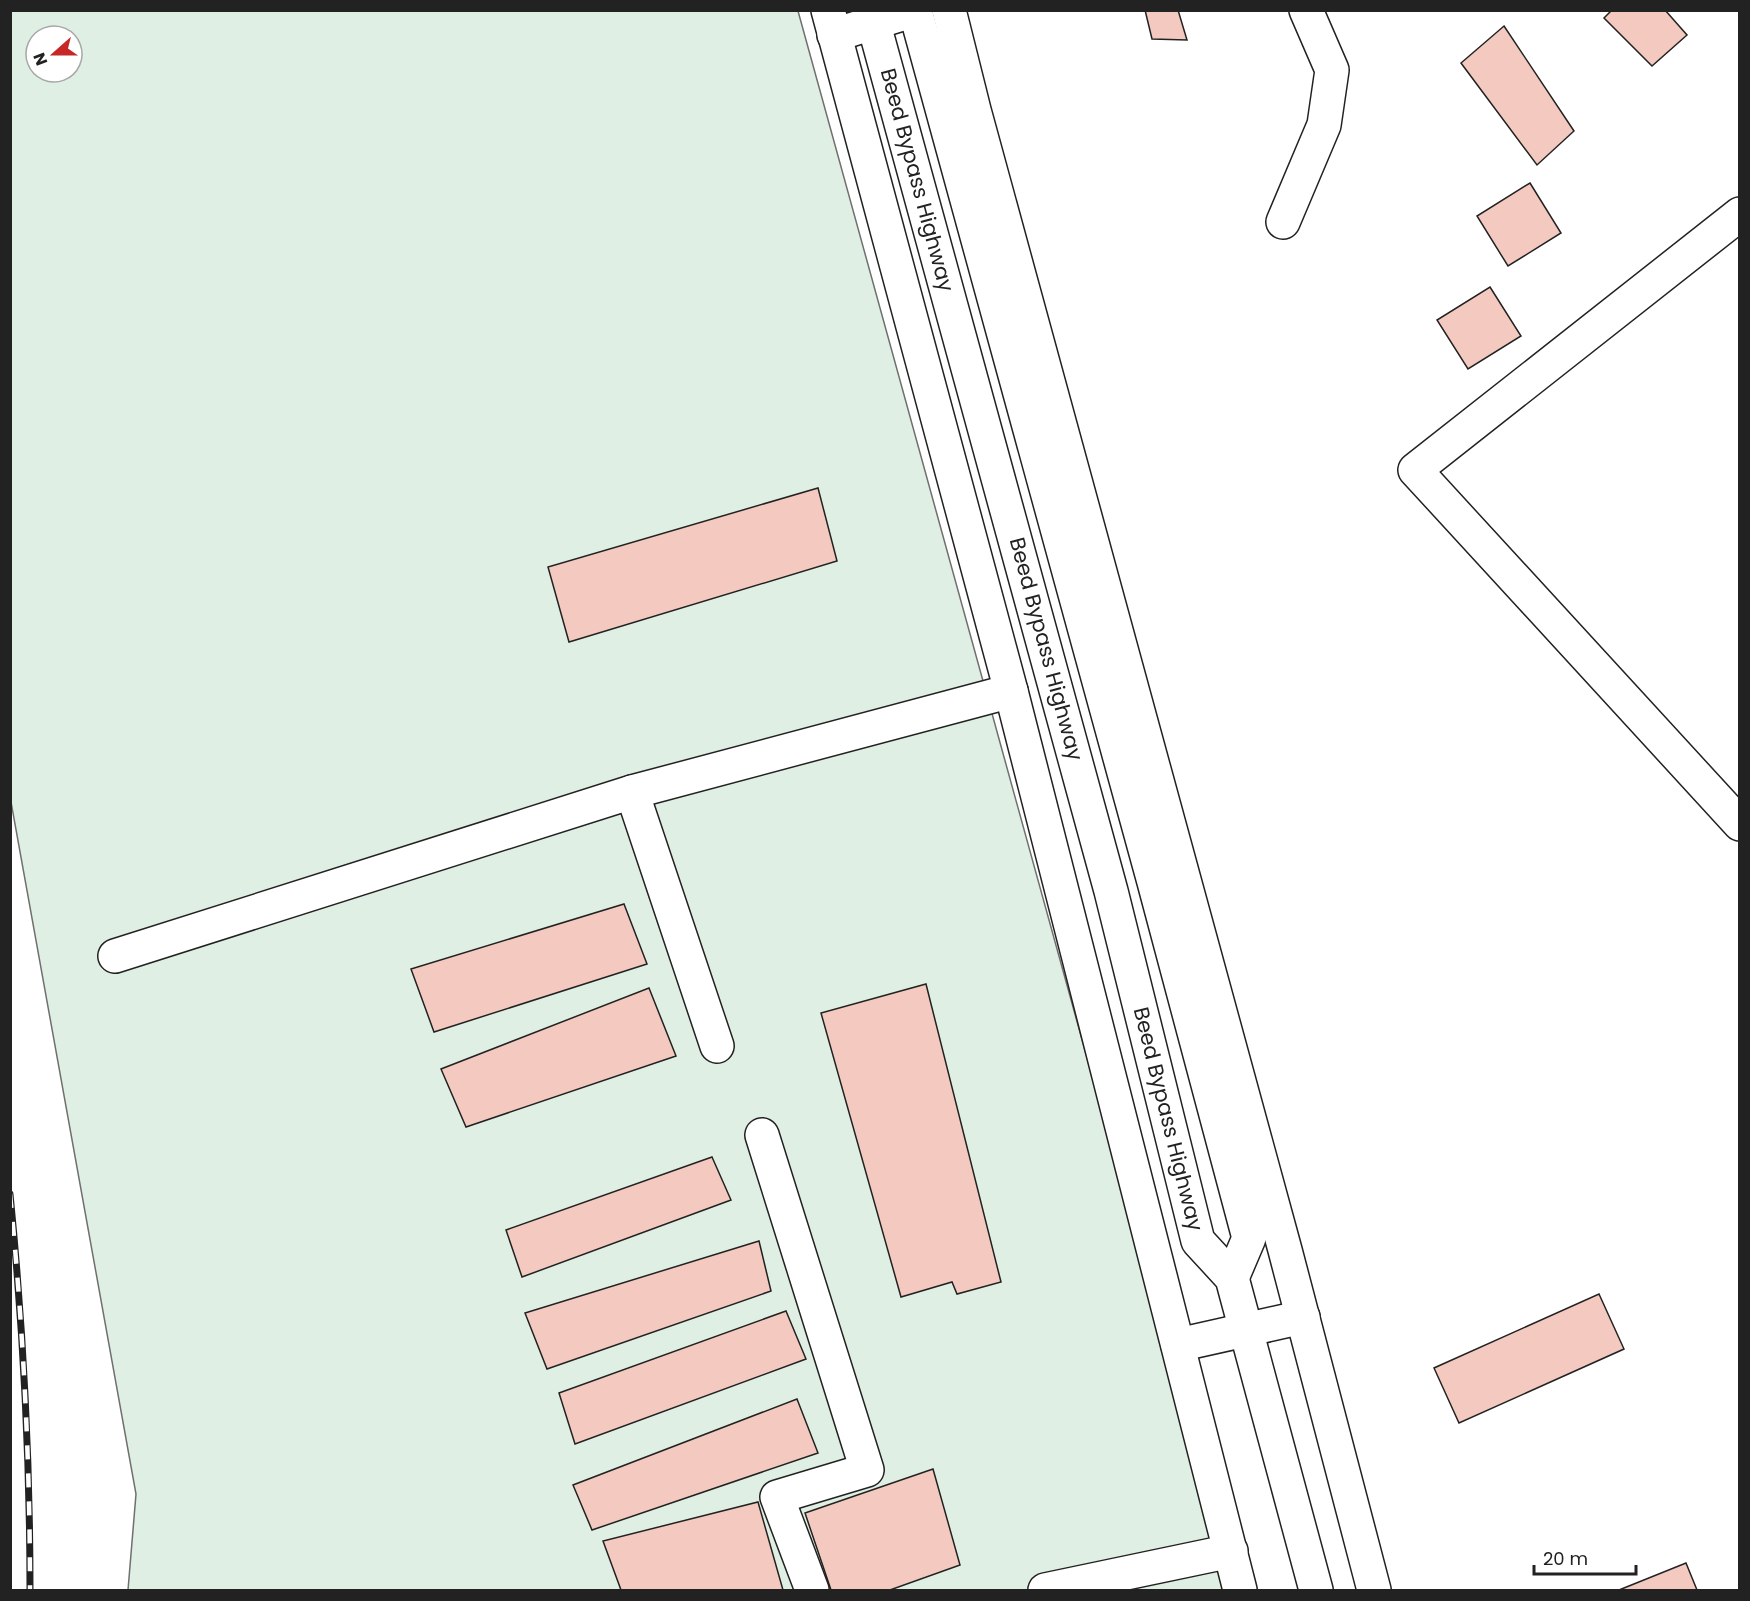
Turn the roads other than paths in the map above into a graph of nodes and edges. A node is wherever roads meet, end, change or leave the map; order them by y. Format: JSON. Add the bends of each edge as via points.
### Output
{"nodes":[{"id":1,"x":915,"y":10,"type":"edge"},
{"id":2,"x":949,"y":10,"type":"edge"},
{"id":3,"x":1306,"y":10,"type":"edge"},
{"id":4,"x":872,"y":17,"type":"edge"},
{"id":5,"x":831,"y":23,"type":"edge"},
{"id":6,"x":1740,"y":214,"type":"edge"},
{"id":7,"x":1283,"y":222,"type":"dead end"},
{"id":8,"x":1011,"y":691,"type":"junction"},
{"id":9,"x":632,"y":792,"type":"junction"},
{"id":10,"x":1740,"y":824,"type":"edge"},
{"id":11,"x":115,"y":956,"type":"dead end"},
{"id":12,"x":717,"y":1046,"type":"dead end"},
{"id":13,"x":762,"y":1135,"type":"dead end"},
{"id":14,"x":1232,"y":1278,"type":"junction"},
{"id":15,"x":1303,"y":1317,"type":"junction"},
{"id":16,"x":1246,"y":1330,"type":"junction"},
{"id":17,"x":1178,"y":1345,"type":"junction"},
{"id":18,"x":1231,"y":1551,"type":"junction"},
{"id":19,"x":812,"y":1590,"type":"edge"},
{"id":20,"x":1046,"y":1590,"type":"edge"},
{"id":21,"x":1240,"y":1590,"type":"edge"},
{"id":22,"x":1316,"y":1590,"type":"edge"},
{"id":23,"x":1374,"y":1590,"type":"edge"}],
"edges":[{"from":1,"to":4,"type":"main road"},
{"from":1,"to":14,"type":"main road","name":"Beed Bypass Highway","via":[[1249,1238]]},
{"from":2,"to":15,"type":"main road"},
{"from":3,"to":7,"type":"main road","via":[[1332,70],[1324,125]]},
{"from":4,"to":5,"type":"main road"},
{"from":4,"to":14,"type":"main road","name":"Beed Bypass Highway","via":[[1108,880],[1198,1240]]},
{"from":5,"to":8,"type":"main road"},
{"from":6,"to":10,"type":"main road","via":[[1415,470]]},
{"from":8,"to":9,"type":"main road"},
{"from":8,"to":17,"type":"main road"},
{"from":9,"to":11,"type":"main road"},
{"from":9,"to":12,"type":"main road"},
{"from":13,"to":19,"type":"main road","via":[[867,1470],[777,1497]]},
{"from":14,"to":16,"type":"main road","name":"Beed Bypass Highway"},
{"from":15,"to":16,"type":"main road"},
{"from":15,"to":23,"type":"main road"},
{"from":16,"to":17,"type":"main road"},
{"from":16,"to":22,"type":"main road","name":"Beed Bypass Highway"},
{"from":17,"to":18,"type":"main road"},
{"from":18,"to":20,"type":"main road"},
{"from":18,"to":21,"type":"main road"}]}
